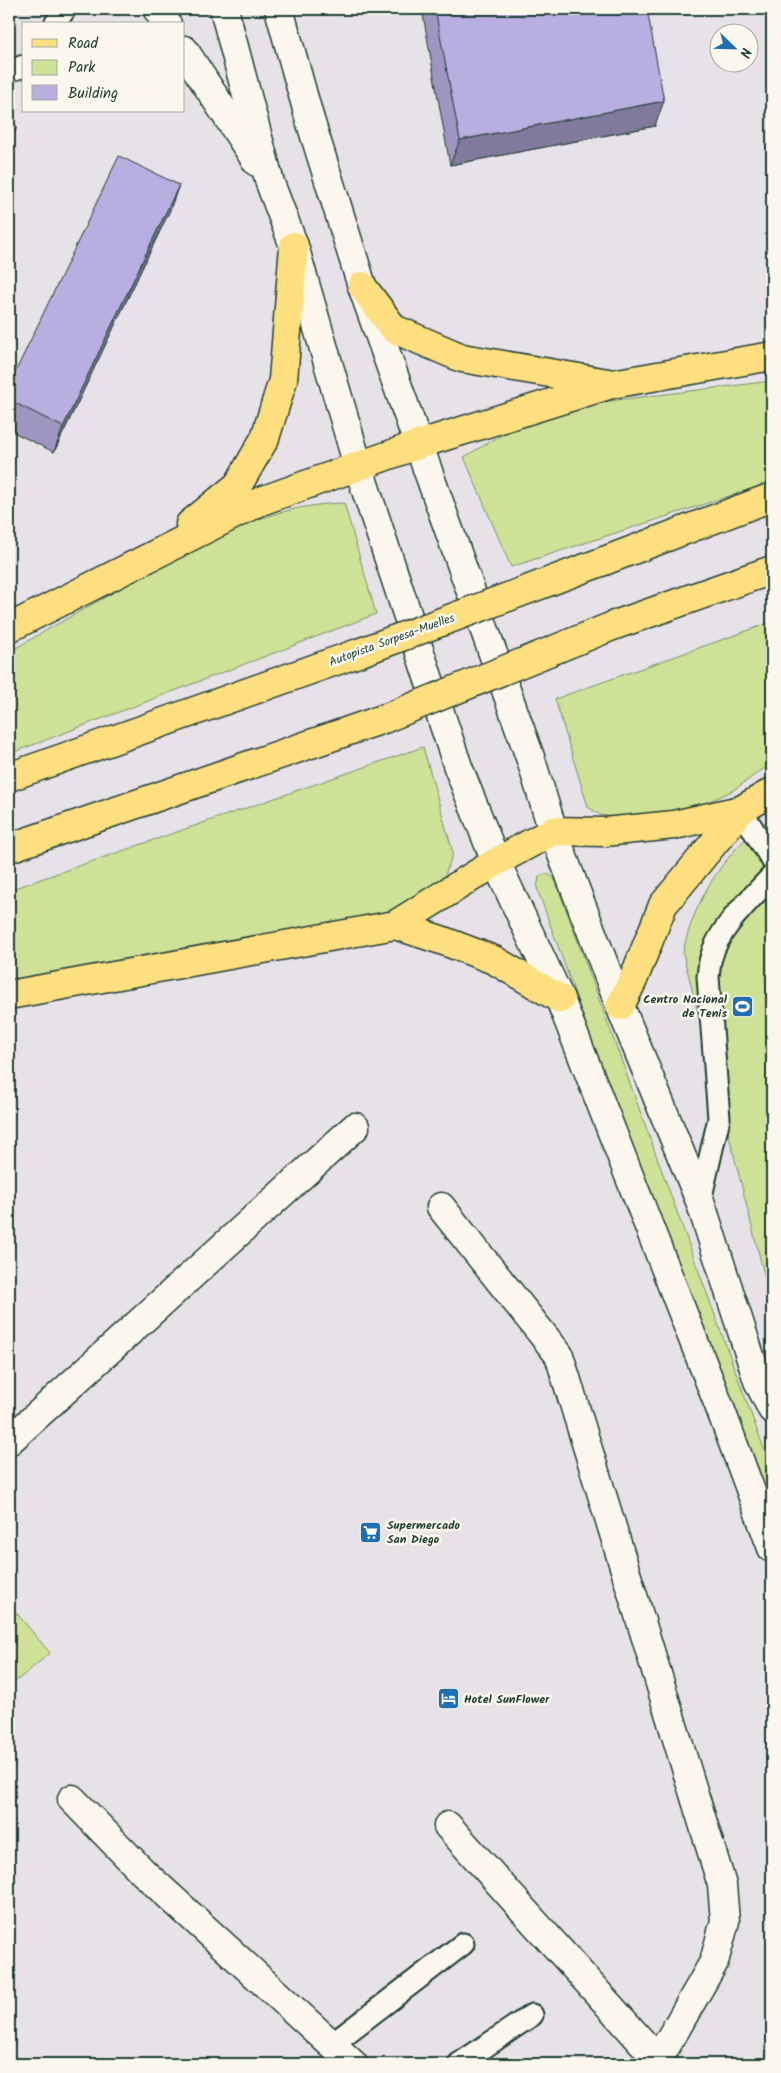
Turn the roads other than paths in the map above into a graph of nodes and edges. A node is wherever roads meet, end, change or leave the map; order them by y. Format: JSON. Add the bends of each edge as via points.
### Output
{"nodes":[{"id":1,"x":65,"y":9,"type":"edge"},
{"id":2,"x":157,"y":9,"type":"edge"},
{"id":3,"x":224,"y":9,"type":"edge"},
{"id":4,"x":278,"y":9,"type":"edge"},
{"id":5,"x":57,"y":22,"type":"edge"},
{"id":6,"x":166,"y":22,"type":"edge"},
{"id":7,"x":185,"y":52,"type":"edge"},
{"id":8,"x":22,"y":67,"type":"edge"},
{"id":9,"x":9,"y":71,"type":"edge"},
{"id":10,"x":270,"y":183,"type":"junction"},
{"id":11,"x":294,"y":246,"type":"junction"},
{"id":12,"x":362,"y":286,"type":"junction"},
{"id":13,"x":772,"y":356,"type":"edge"},
{"id":14,"x":612,"y":384,"type":"junction"},
{"id":15,"x":420,"y":444,"type":"junction"},
{"id":16,"x":358,"y":466,"type":"junction"},
{"id":17,"x":772,"y":498,"type":"edge"},
{"id":18,"x":148,"y":558,"type":"junction"},
{"id":19,"x":772,"y":570,"type":"edge"},
{"id":20,"x":9,"y":628,"type":"edge"},
{"id":21,"x":9,"y":777,"type":"edge"},
{"id":22,"x":772,"y":792,"type":"edge"},
{"id":23,"x":742,"y":810,"type":"junction"},
{"id":24,"x":553,"y":831,"type":"junction"},
{"id":25,"x":9,"y":848,"type":"edge"},
{"id":26,"x":772,"y":860,"type":"edge"},
{"id":27,"x":496,"y":862,"type":"junction"},
{"id":28,"x":772,"y":876,"type":"edge"},
{"id":29,"x":395,"y":925,"type":"junction"},
{"id":30,"x":9,"y":995,"type":"edge"},
{"id":31,"x":560,"y":999,"type":"junction"},
{"id":32,"x":620,"y":1006,"type":"junction"},
{"id":33,"x":355,"y":1127,"type":"dead end"},
{"id":34,"x":700,"y":1201,"type":"junction"},
{"id":35,"x":441,"y":1207,"type":"dead end"},
{"id":36,"x":772,"y":1409,"type":"edge"},
{"id":37,"x":9,"y":1442,"type":"edge"},
{"id":38,"x":772,"y":1548,"type":"edge"},
{"id":39,"x":72,"y":1799,"type":"dead end"},
{"id":40,"x":448,"y":1826,"type":"dead end"},
{"id":41,"x":463,"y":1944,"type":"dead end"},
{"id":42,"x":532,"y":2015,"type":"dead end"},
{"id":43,"x":331,"y":2045,"type":"junction"},
{"id":44,"x":659,"y":2062,"type":"edge"},
{"id":45,"x":353,"y":2064,"type":"edge"},
{"id":46,"x":459,"y":2064,"type":"edge"}],
"edges":[{"from":1,"to":5,"type":"lane"},
{"from":2,"to":6,"type":"street"},
{"from":3,"to":10,"type":"street"},
{"from":4,"to":12,"type":"street"},
{"from":7,"to":10,"type":"street"},
{"from":8,"to":9,"type":"lane"},
{"from":10,"to":11,"type":"street"},
{"from":11,"to":16,"type":"street"},
{"from":11,"to":18,"type":"main road","via":[[283,380],[265,438],[238,485]]},
{"from":12,"to":14,"type":"main road","via":[[394,329],[462,358]]},
{"from":12,"to":15,"type":"street"},
{"from":13,"to":14,"type":"main road"},
{"from":14,"to":15,"type":"main road"},
{"from":15,"to":16,"type":"main road"},
{"from":15,"to":24,"type":"street"},
{"from":16,"to":18,"type":"main road","via":[[260,501]]},
{"from":16,"to":27,"type":"street","via":[[458,767]]},
{"from":17,"to":21,"type":"main road","name":"Autopista Sorpesa-Muelles","bridge":true,"via":[[361,652]]},
{"from":18,"to":20,"type":"main road"},
{"from":19,"to":25,"type":"main road","bridge":true,"via":[[615,625],[386,718]]},
{"from":22,"to":23,"type":"main road"},
{"from":23,"to":24,"type":"main road","via":[[674,826],[604,832]]},
{"from":23,"to":26,"type":"lane"},
{"from":23,"to":32,"type":"main road","via":[[663,905]]},
{"from":24,"to":27,"type":"main road"},
{"from":24,"to":32,"type":"street"},
{"from":27,"to":29,"type":"main road"},
{"from":27,"to":31,"type":"street"},
{"from":28,"to":34,"type":"lane","via":[[729,924],[710,958],[708,978],[719,1118]]},
{"from":29,"to":30,"type":"main road"},
{"from":29,"to":31,"type":"main road","via":[[494,960]]},
{"from":31,"to":38,"type":"street"},
{"from":32,"to":34,"type":"street"},
{"from":33,"to":37,"type":"street"},
{"from":34,"to":36,"type":"street","via":[[758,1380]]},
{"from":35,"to":44,"type":"street","via":[[559,1355],[722,1886],[725,1921],[714,1962]]},
{"from":39,"to":43,"type":"street","via":[[144,1874]]},
{"from":40,"to":44,"type":"street"},
{"from":41,"to":43,"type":"lane"},
{"from":42,"to":46,"type":"lane"},
{"from":43,"to":45,"type":"street"}]}
